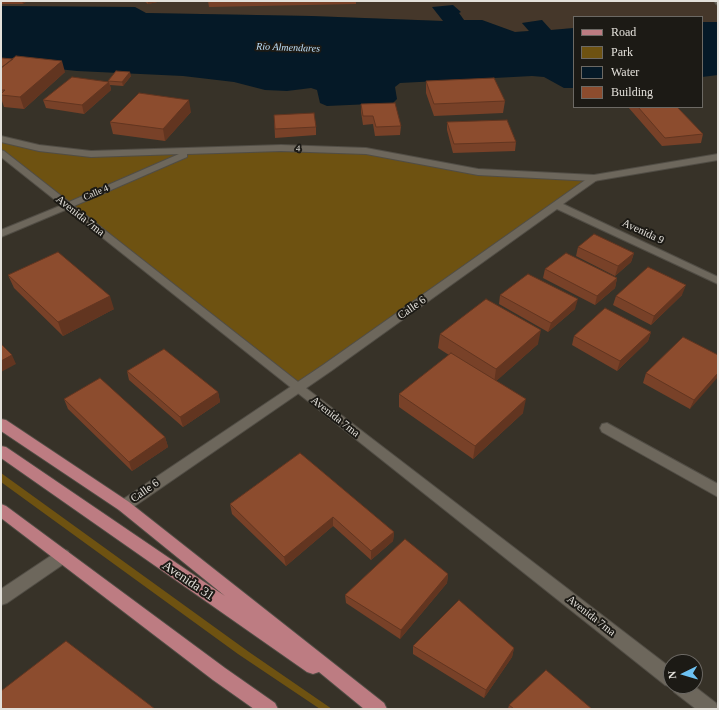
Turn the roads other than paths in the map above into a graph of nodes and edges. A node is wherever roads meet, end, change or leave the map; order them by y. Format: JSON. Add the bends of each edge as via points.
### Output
{"nodes":[{"id":1,"x":1,"y":139,"type":"edge"},
{"id":2,"x":191,"y":152,"type":"junction"},
{"id":3,"x":1,"y":153,"type":"edge"},
{"id":4,"x":718,"y":157,"type":"edge"},
{"id":5,"x":594,"y":178,"type":"junction"},
{"id":6,"x":557,"y":205,"type":"junction"},
{"id":7,"x":66,"y":206,"type":"junction"},
{"id":8,"x":1,"y":234,"type":"edge"},
{"id":9,"x":718,"y":281,"type":"edge"},
{"id":10,"x":298,"y":388,"type":"junction"},
{"id":11,"x":1,"y":424,"type":"edge"},
{"id":12,"x":607,"y":428,"type":"dead end"},
{"id":13,"x":1,"y":451,"type":"edge"},
{"id":14,"x":718,"y":491,"type":"edge"},
{"id":15,"x":124,"y":506,"type":"junction"},
{"id":16,"x":1,"y":510,"type":"edge"},
{"id":17,"x":63,"y":556,"type":"junction"},
{"id":18,"x":1,"y":598,"type":"edge"},
{"id":19,"x":663,"y":673,"type":"edge"},
{"id":20,"x":690,"y":694,"type":"edge"},
{"id":21,"x":269,"y":709,"type":"edge"},
{"id":22,"x":377,"y":709,"type":"edge"},
{"id":23,"x":710,"y":709,"type":"edge"}],
"edges":[{"from":1,"to":2,"type":"street","name":"4","via":[[39,148],[91,154]]},
{"from":2,"to":5,"type":"street","name":"4","via":[[281,148],[366,151],[478,172]]},
{"from":2,"to":7,"type":"street","name":"Calle 4"},
{"from":3,"to":7,"type":"street","name":"Avenida 7ma"},
{"from":4,"to":5,"type":"street","name":"Calle 6"},
{"from":5,"to":6,"type":"street","name":"Calle 6"},
{"from":6,"to":9,"type":"street","name":"Avenida 9"},
{"from":6,"to":10,"type":"street","name":"Calle 6"},
{"from":7,"to":8,"type":"street","name":"Calle 4"},
{"from":7,"to":10,"type":"street","name":"Avenida 7ma"},
{"from":10,"to":15,"type":"street","name":"Calle 6"},
{"from":10,"to":19,"type":"street","name":"Avenida 7ma"},
{"from":11,"to":15,"type":"main road"},
{"from":12,"to":14,"type":"street"},
{"from":13,"to":22,"type":"main road","name":"Avenida 31"},
{"from":15,"to":22,"type":"main road"},
{"from":16,"to":17,"type":"main road"},
{"from":17,"to":18,"type":"street"},
{"from":17,"to":21,"type":"main road"},
{"from":20,"to":23,"type":"street"}]}
